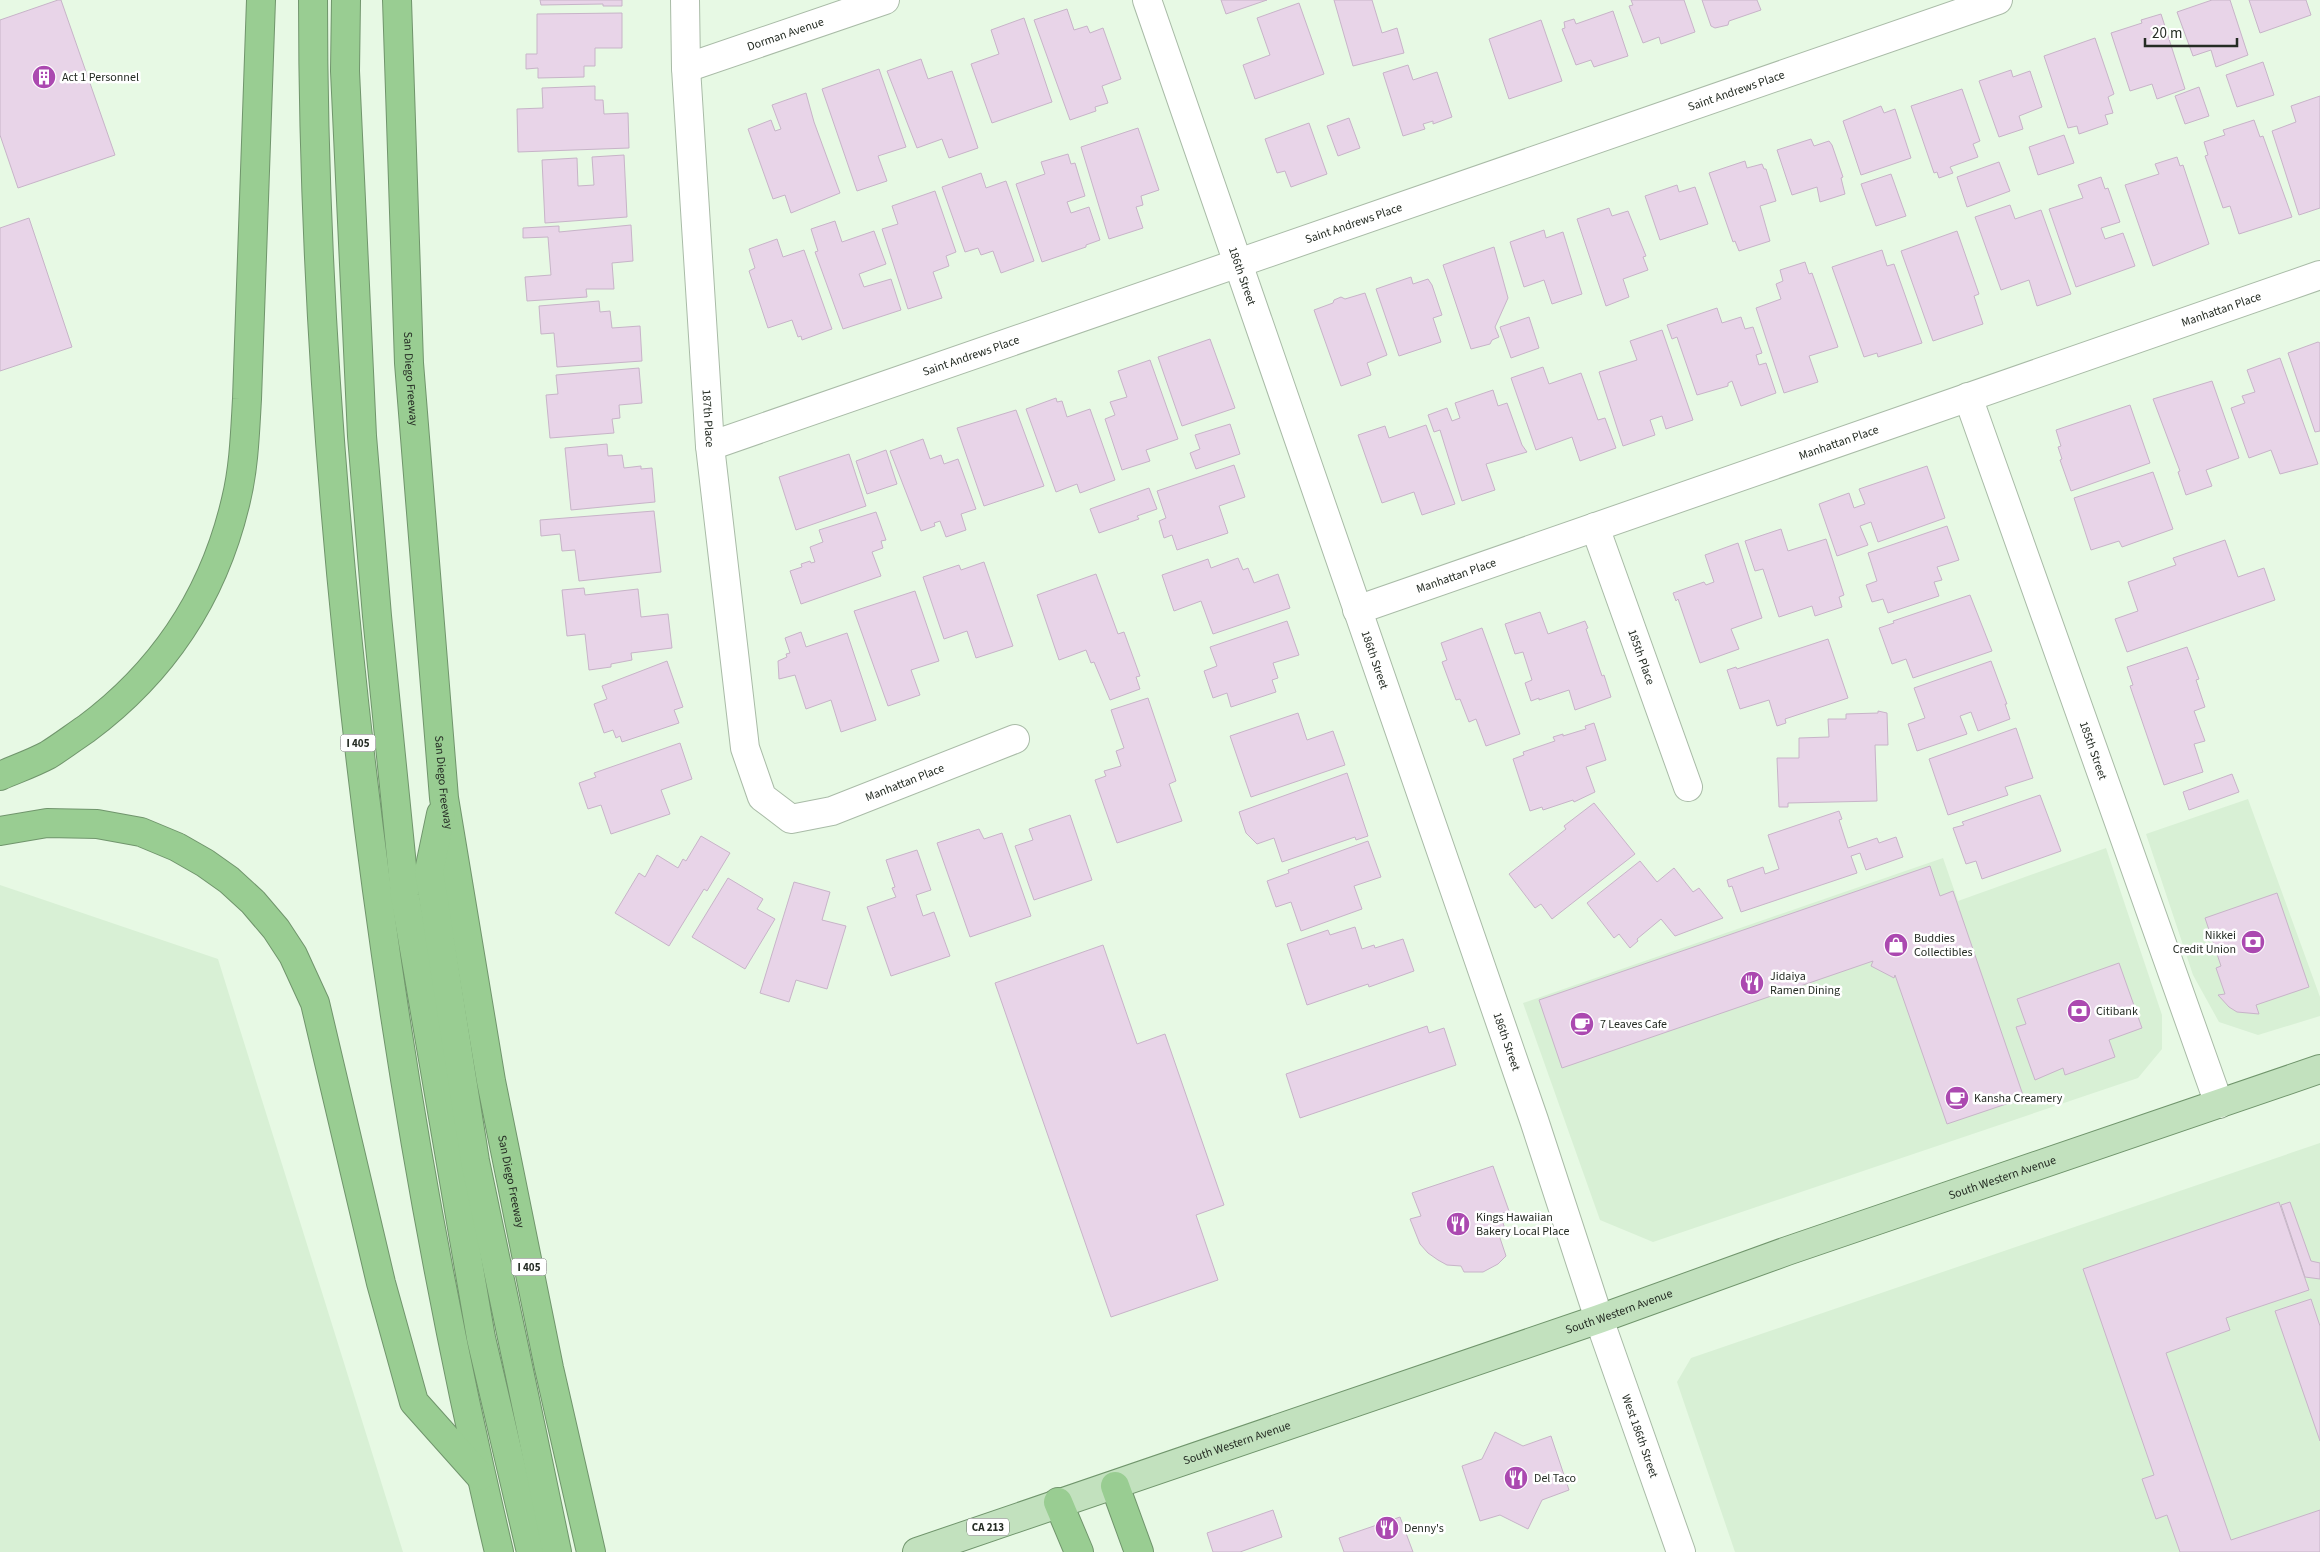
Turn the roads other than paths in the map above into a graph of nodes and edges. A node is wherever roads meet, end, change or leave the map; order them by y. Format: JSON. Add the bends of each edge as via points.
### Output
{"nodes":[{"id":1,"x":262,"y":0,"type":"edge"},
{"id":2,"x":313,"y":0,"type":"edge"},
{"id":3,"x":346,"y":0,"type":"edge"},
{"id":4,"x":397,"y":0,"type":"edge"},
{"id":5,"x":685,"y":0,"type":"edge"},
{"id":6,"x":885,"y":0,"type":"edge"},
{"id":7,"x":1147,"y":0,"type":"edge"},
{"id":8,"x":1998,"y":0,"type":"edge"},
{"id":9,"x":686,"y":68,"type":"junction"},
{"id":10,"x":1238,"y":262,"type":"junction"},
{"id":11,"x":2320,"y":276,"type":"edge"},
{"id":12,"x":1968,"y":398,"type":"junction"},
{"id":13,"x":710,"y":446,"type":"junction"},
{"id":14,"x":1595,"y":527,"type":"junction"},
{"id":15,"x":1357,"y":610,"type":"junction"},
{"id":16,"x":1015,"y":739,"type":"dead end"},
{"id":17,"x":0,"y":776,"type":"edge"},
{"id":18,"x":1688,"y":787,"type":"dead end"},
{"id":19,"x":444,"y":798,"type":"junction"},
{"id":20,"x":791,"y":819,"type":"joint"},
{"id":21,"x":0,"y":831,"type":"edge"},
{"id":22,"x":2320,"y":1068,"type":"edge"},
{"id":23,"x":2219,"y":1104,"type":"junction"},
{"id":24,"x":1599,"y":1319,"type":"junction"},
{"id":25,"x":481,"y":1477,"type":"junction"},
{"id":26,"x":1115,"y":1486,"type":"junction"},
{"id":27,"x":1058,"y":1502,"type":"junction"},
{"id":28,"x":589,"y":1541,"type":"edge"},
{"id":29,"x":542,"y":1548,"type":"edge"},
{"id":30,"x":499,"y":1552,"type":"edge"},
{"id":31,"x":917,"y":1552,"type":"edge"},
{"id":32,"x":1079,"y":1552,"type":"edge"},
{"id":33,"x":1139,"y":1552,"type":"edge"},
{"id":34,"x":1682,"y":1552,"type":"edge"}],
"edges":[{"from":1,"to":17,"type":"highway","via":[[243,456],[236,500],[221,549],[202,595],[168,650],[135,688],[103,716],[49,754]]},
{"from":2,"to":25,"type":"highway","number":"I 405","via":[[313,102],[323,353],[334,503],[363,793],[381,936],[421,1177]]},
{"from":3,"to":29,"type":"highway","via":[[345,70],[362,436],[405,896],[481,1338]]},
{"from":4,"to":19,"type":"highway","name":"San Diego Freeway","number":"I 405","via":[[409,363]]},
{"from":5,"to":9,"type":"street","name":"187th Place"},
{"from":6,"to":9,"type":"street","name":"Dorman Avenue"},
{"from":7,"to":10,"type":"street","name":"186th Street"},
{"from":8,"to":10,"type":"street","name":"Saint Andrews Place"},
{"from":9,"to":13,"type":"street","name":"187th Place"},
{"from":10,"to":13,"type":"street","name":"Saint Andrews Place"},
{"from":10,"to":15,"type":"street","name":"186th Street"},
{"from":11,"to":12,"type":"street","name":"Manhattan Place"},
{"from":12,"to":14,"type":"street","name":"Manhattan Place"},
{"from":12,"to":23,"type":"street","name":"185th Street"},
{"from":13,"to":20,"type":"street","name":"187th Place","via":[[745,748],[762,797]]},
{"from":14,"to":15,"type":"street","name":"Manhattan Place"},
{"from":14,"to":18,"type":"street","name":"185th Place"},
{"from":15,"to":24,"type":"street","name":"186th Street"},
{"from":16,"to":20,"type":"street","name":"Manhattan Place","via":[[832,811]]},
{"from":19,"to":28,"type":"highway","name":"San Diego Freeway","number":"I 405","via":[[491,1081],[549,1368]]},
{"from":19,"to":29,"type":"highway","via":[[429,871],[474,1160]]},
{"from":21,"to":25,"type":"highway","via":[[47,822],[97,824],[141,832],[177,847],[213,869],[253,902],[276,929],[293,955],[315,1003],[381,1283],[414,1402]]},
{"from":22,"to":23,"type":"main road","name":"South Western Avenue"},
{"from":23,"to":24,"type":"main road","name":"South Western Avenue","via":[[1787,1251]]},
{"from":24,"to":26,"type":"main road","name":"South Western Avenue"},
{"from":24,"to":34,"type":"street","name":"West 186th Street"},
{"from":25,"to":30,"type":"highway","number":"I 405"},
{"from":26,"to":27,"type":"main road","name":"South Western Avenue"},
{"from":26,"to":33,"type":"highway"},
{"from":27,"to":31,"type":"main road","name":"South Western Avenue","number":"CA 213"},
{"from":27,"to":32,"type":"highway"}]}
